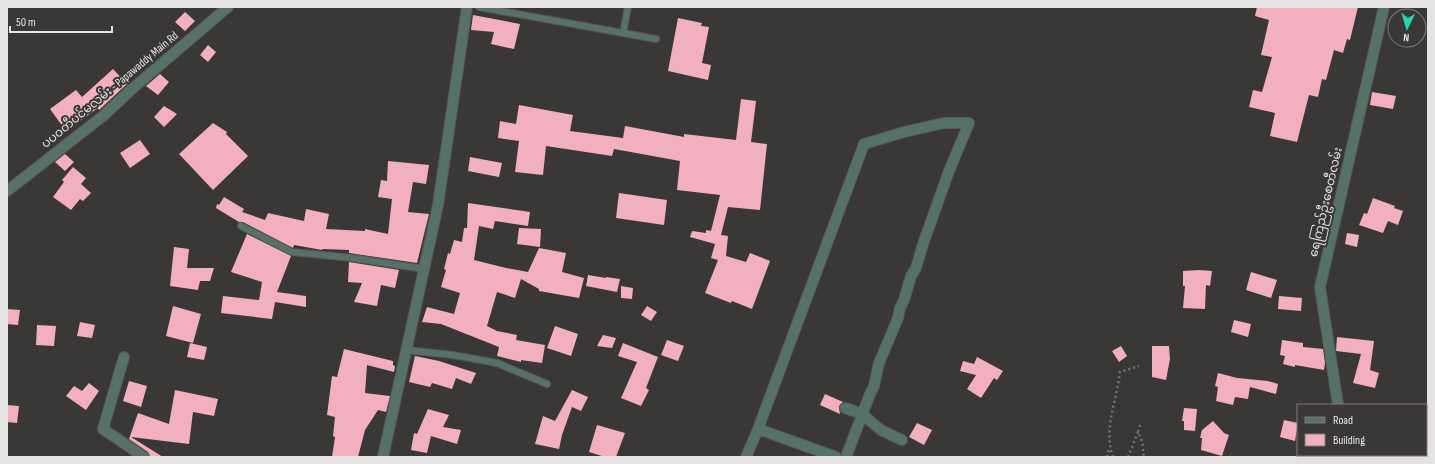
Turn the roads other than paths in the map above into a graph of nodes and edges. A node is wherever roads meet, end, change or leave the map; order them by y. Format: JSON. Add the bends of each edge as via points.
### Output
{"nodes":[{"id":1,"x":228,"y":7,"type":"edge"},
{"id":2,"x":467,"y":7,"type":"edge"},
{"id":3,"x":479,"y":7,"type":"edge"},
{"id":4,"x":628,"y":7,"type":"edge"},
{"id":5,"x":1384,"y":7,"type":"edge"},
{"id":6,"x":623,"y":33,"type":"junction"},
{"id":7,"x":656,"y":39,"type":"dead end"},
{"id":8,"x":7,"y":191,"type":"edge"},
{"id":9,"x":241,"y":226,"type":"dead end"},
{"id":10,"x":424,"y":269,"type":"junction"},
{"id":11,"x":406,"y":350,"type":"junction"},
{"id":12,"x":124,"y":357,"type":"dead end"},
{"id":13,"x":547,"y":384,"type":"dead end"},
{"id":14,"x":1340,"y":404,"type":"edge"},
{"id":15,"x":845,"y":408,"type":"dead end"},
{"id":16,"x":862,"y":414,"type":"junction"},
{"id":17,"x":758,"y":429,"type":"junction"},
{"id":18,"x":902,"y":440,"type":"dead end"},
{"id":19,"x":144,"y":457,"type":"edge"},
{"id":20,"x":383,"y":457,"type":"edge"},
{"id":21,"x":746,"y":457,"type":"edge"},
{"id":22,"x":836,"y":457,"type":"edge"},
{"id":23,"x":846,"y":457,"type":"edge"}],
"edges":[{"from":1,"to":8,"type":"street","name":"ပပဝတီပင်မလမ်း - Papawaddy Main Rd","via":[[103,116]]},
{"from":2,"to":10,"type":"street","via":[[438,205]]},
{"from":3,"to":6,"type":"lane"},
{"from":4,"to":6,"type":"lane"},
{"from":5,"to":14,"type":"street","name":"ရေကြည်ဦးစေတီလမ်း","via":[[1320,287]]},
{"from":6,"to":7,"type":"lane"},
{"from":9,"to":10,"type":"lane","via":[[292,252]]},
{"from":10,"to":11,"type":"street"},
{"from":11,"to":13,"type":"lane","via":[[497,363]]},
{"from":11,"to":20,"type":"street"},
{"from":12,"to":19,"type":"street","via":[[103,429]]},
{"from":15,"to":16,"type":"street"},
{"from":16,"to":17,"type":"street","via":[[949,171],[970,122],[944,123],[864,144]]},
{"from":16,"to":18,"type":"street","via":[[881,430]]},
{"from":16,"to":23,"type":"street"},
{"from":17,"to":21,"type":"street"},
{"from":17,"to":22,"type":"street"}]}
